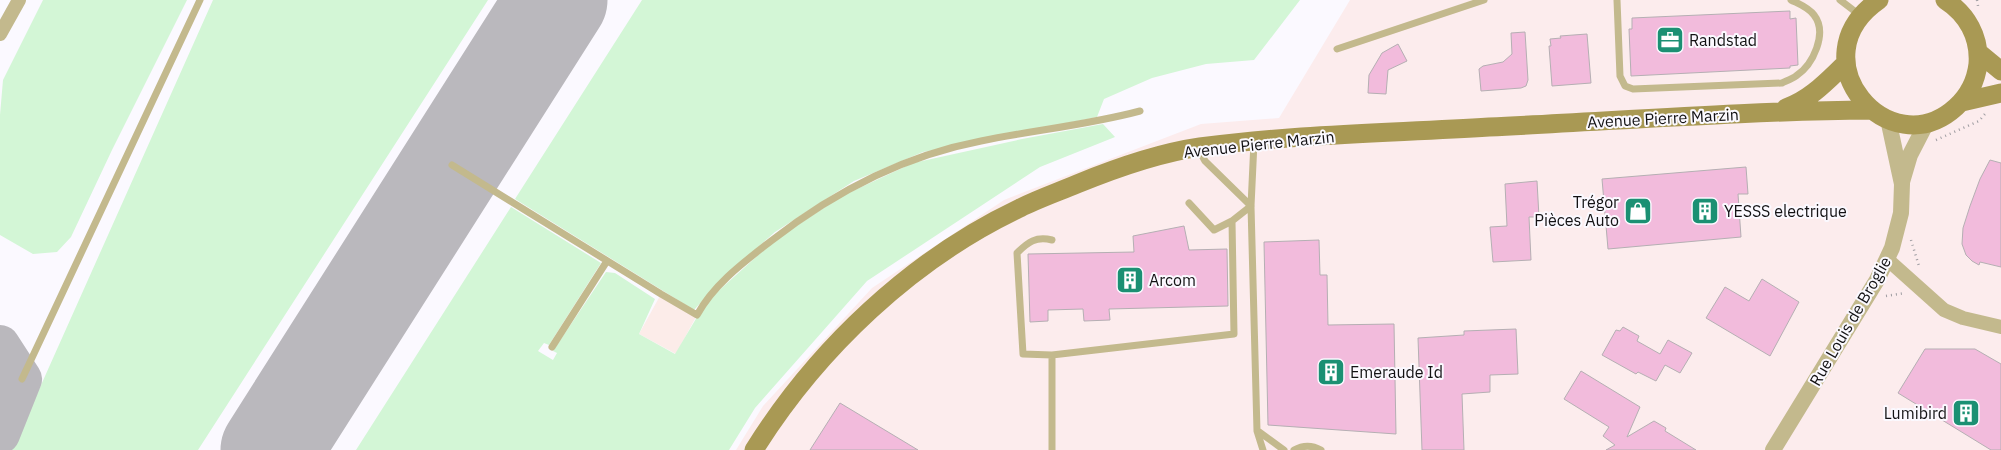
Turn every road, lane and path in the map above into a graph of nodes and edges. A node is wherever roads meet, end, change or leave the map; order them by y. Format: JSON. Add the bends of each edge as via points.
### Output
{"nodes":[{"id":1,"x":18,"y":0,"type":"edge"},
{"id":2,"x":200,"y":0,"type":"edge"},
{"id":3,"x":1484,"y":0,"type":"edge"},
{"id":4,"x":1617,"y":0,"type":"edge"},
{"id":5,"x":1791,"y":0,"type":"edge"},
{"id":6,"x":1840,"y":0,"type":"edge"},
{"id":7,"x":1879,"y":0,"type":"edge"},
{"id":8,"x":1945,"y":0,"type":"edge"},
{"id":9,"x":1963,"y":8,"type":"edge"},
{"id":10,"x":1861,"y":16,"type":"junction"},
{"id":11,"x":0,"y":34,"type":"edge"},
{"id":12,"x":1337,"y":48,"type":"dead end"},
{"id":13,"x":1978,"y":52,"type":"junction"},
{"id":14,"x":1846,"y":63,"type":"junction"},
{"id":15,"x":2001,"y":72,"type":"edge"},
{"id":16,"x":2001,"y":93,"type":"edge"},
{"id":17,"x":1962,"y":102,"type":"junction"},
{"id":18,"x":1871,"y":110,"type":"junction"},
{"id":19,"x":1140,"y":111,"type":"dead end"},
{"id":20,"x":1776,"y":112,"type":"junction"},
{"id":21,"x":1888,"y":119,"type":"junction"},
{"id":22,"x":1927,"y":122,"type":"junction"},
{"id":23,"x":1254,"y":142,"type":"junction"},
{"id":24,"x":1198,"y":148,"type":"junction"},
{"id":25,"x":452,"y":165,"type":"dead end"},
{"id":26,"x":1902,"y":184,"type":"junction"},
{"id":27,"x":1189,"y":203,"type":"dead end"},
{"id":28,"x":1251,"y":206,"type":"junction"},
{"id":29,"x":1232,"y":220,"type":"junction"},
{"id":30,"x":1052,"y":240,"type":"dead end"},
{"id":31,"x":1887,"y":259,"type":"junction"},
{"id":32,"x":607,"y":261,"type":"junction"},
{"id":33,"x":2001,"y":327,"type":"edge"},
{"id":34,"x":552,"y":347,"type":"dead end"},
{"id":35,"x":1052,"y":355,"type":"junction"},
{"id":36,"x":22,"y":379,"type":"dead end"},
{"id":37,"x":1257,"y":431,"type":"junction"},
{"id":38,"x":754,"y":450,"type":"edge"},
{"id":39,"x":1052,"y":450,"type":"edge"},
{"id":40,"x":1263,"y":450,"type":"edge"},
{"id":41,"x":1284,"y":450,"type":"edge"},
{"id":42,"x":1294,"y":450,"type":"edge"},
{"id":43,"x":1321,"y":450,"type":"edge"},
{"id":44,"x":1773,"y":450,"type":"edge"}],
"edges":[{"from":1,"to":11,"type":"street"},
{"from":2,"to":36,"type":"lane"},
{"from":3,"to":12,"type":"lane"},
{"from":4,"to":5,"type":"lane","via":[[1620,76],[1625,86],[1633,89],[1782,83],[1795,77],[1814,54],[1819,34],[1812,12]]},
{"from":6,"to":10,"type":"lane"},
{"from":7,"to":10,"type":"main road"},
{"from":8,"to":9,"type":"main road"},
{"from":9,"to":13,"type":"main road"},
{"from":10,"to":14,"type":"main road","via":[[1851,33]]},
{"from":13,"to":15,"type":"main road"},
{"from":13,"to":17,"type":"main road","via":[[1975,78]]},
{"from":14,"to":18,"type":"main road","via":[[1856,94]]},
{"from":14,"to":20,"type":"main road","via":[[1814,93]]},
{"from":16,"to":17,"type":"main road"},
{"from":17,"to":22,"type":"main road","via":[[1940,118]]},
{"from":18,"to":20,"type":"main road","name":"Avenue Pierre Marzin"},
{"from":18,"to":21,"type":"main road"},
{"from":19,"to":32,"type":"lane","via":[[980,141],[920,156],[864,180],[806,213],[748,259],[707,297],[697,314]]},
{"from":20,"to":23,"type":"main road","name":"Avenue Pierre Marzin"},
{"from":21,"to":22,"type":"main road","via":[[1901,123]]},
{"from":21,"to":26,"type":"street","name":"Rue Louis de Broglie"},
{"from":22,"to":26,"type":"street","name":"Rue Louis de Broglie","via":[[1910,155]]},
{"from":23,"to":24,"type":"main road","name":"Avenue Pierre Marzin"},
{"from":23,"to":28,"type":"lane"},
{"from":24,"to":28,"type":"lane","via":[[1205,161]]},
{"from":24,"to":38,"type":"main road","name":"Avenue Pierre Marzin","via":[[1145,160],[1078,183],[1019,208],[950,249],[888,294],[859,320],[794,393]]},
{"from":25,"to":32,"type":"lane"},
{"from":26,"to":31,"type":"street","name":"Rue Louis de Broglie","via":[[1901,213]]},
{"from":27,"to":29,"type":"lane","via":[[1214,230]]},
{"from":28,"to":29,"type":"lane"},
{"from":28,"to":37,"type":"lane"},
{"from":29,"to":35,"type":"lane","via":[[1234,334]]},
{"from":30,"to":35,"type":"lane","via":[[1042,237],[1029,241],[1017,253],[1023,354]]},
{"from":31,"to":33,"type":"street","via":[[1944,310]]},
{"from":31,"to":44,"type":"street","name":"Rue Louis de Broglie","via":[[1878,280]]},
{"from":32,"to":34,"type":"lane"},
{"from":35,"to":39,"type":"lane"},
{"from":37,"to":40,"type":"lane"},
{"from":37,"to":41,"type":"lane"},
{"from":42,"to":43,"type":"lane","via":[[1306,446]]}]}
